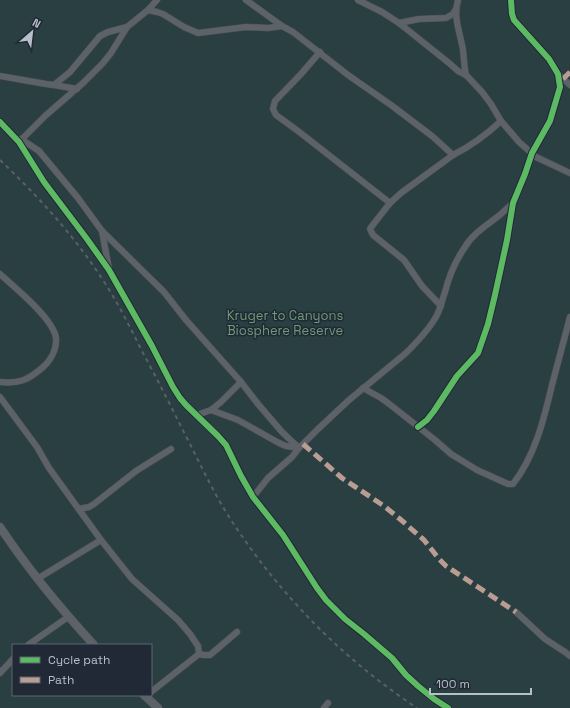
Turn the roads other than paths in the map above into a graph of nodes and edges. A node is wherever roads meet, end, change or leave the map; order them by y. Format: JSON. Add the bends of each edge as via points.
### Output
{"nodes":[{"id":1,"x":157,"y":0,"type":"edge"},
{"id":2,"x":246,"y":0,"type":"edge"},
{"id":3,"x":358,"y":0,"type":"edge"},
{"id":4,"x":458,"y":0,"type":"edge"},
{"id":5,"x":511,"y":0,"type":"edge"},
{"id":6,"x":456,"y":9,"type":"junction"},
{"id":7,"x":148,"y":10,"type":"junction"},
{"id":8,"x":399,"y":23,"type":"junction"},
{"id":9,"x":282,"y":26,"type":"junction"},
{"id":10,"x":127,"y":27,"type":"junction"},
{"id":11,"x":320,"y":52,"type":"junction"},
{"id":12,"x":558,"y":74,"type":"junction"},
{"id":13,"x":466,"y":75,"type":"junction"},
{"id":14,"x":0,"y":76,"type":"edge"},
{"id":15,"x":54,"y":85,"type":"junction"},
{"id":16,"x":570,"y":85,"type":"edge"},
{"id":17,"x":76,"y":89,"type":"junction"},
{"id":18,"x":501,"y":121,"type":"junction"},
{"id":19,"x":0,"y":122,"type":"edge"},
{"id":20,"x":20,"y":140,"type":"junction"},
{"id":21,"x":532,"y":153,"type":"junction"},
{"id":22,"x":453,"y":155,"type":"junction"},
{"id":23,"x":570,"y":173,"type":"edge"},
{"id":24,"x":390,"y":203,"type":"junction"},
{"id":25,"x":513,"y":203,"type":"junction"},
{"id":26,"x":102,"y":231,"type":"junction"},
{"id":27,"x":109,"y":270,"type":"junction"},
{"id":28,"x":0,"y":274,"type":"edge"},
{"id":29,"x":441,"y":306,"type":"junction"},
{"id":30,"x":570,"y":317,"type":"edge"},
{"id":31,"x":0,"y":382,"type":"edge"},
{"id":32,"x":241,"y":382,"type":"junction"},
{"id":33,"x":363,"y":388,"type":"junction"},
{"id":34,"x":0,"y":397,"type":"edge"},
{"id":35,"x":211,"y":410,"type":"junction"},
{"id":36,"x":197,"y":415,"type":"junction"},
{"id":37,"x":418,"y":427,"type":"junction"},
{"id":38,"x":299,"y":448,"type":"junction"},
{"id":39,"x":171,"y":449,"type":"dead end"},
{"id":40,"x":253,"y":497,"type":"junction"},
{"id":41,"x":79,"y":509,"type":"junction"},
{"id":42,"x":0,"y":527,"type":"edge"},
{"id":43,"x":101,"y":540,"type":"junction"},
{"id":44,"x":37,"y":579,"type":"junction"},
{"id":45,"x":516,"y":612,"type":"dead end"},
{"id":46,"x":68,"y":617,"type":"junction"},
{"id":47,"x":237,"y":632,"type":"dead end"},
{"id":48,"x":29,"y":644,"type":"edge"},
{"id":49,"x":93,"y":644,"type":"edge"},
{"id":50,"x":199,"y":654,"type":"junction"},
{"id":51,"x":570,"y":656,"type":"edge"},
{"id":52,"x":12,"y":660,"type":"edge"},
{"id":53,"x":0,"y":673,"type":"edge"},
{"id":54,"x":152,"y":690,"type":"edge"},
{"id":55,"x":149,"y":696,"type":"edge"},
{"id":56,"x":158,"y":708,"type":"edge"},
{"id":57,"x":448,"y":708,"type":"edge"}],
"edges":[{"from":1,"to":7,"type":"street"},
{"from":2,"to":9,"type":"street"},
{"from":3,"to":8,"type":"street"},
{"from":4,"to":6,"type":"street"},
{"from":5,"to":12,"type":"street","via":[[514,20],[549,58]]},
{"from":6,"to":8,"type":"street","via":[[446,18]]},
{"from":6,"to":13,"type":"street"},
{"from":7,"to":9,"type":"street","via":[[198,32]]},
{"from":7,"to":10,"type":"street"},
{"from":8,"to":13,"type":"street"},
{"from":9,"to":11,"type":"street"},
{"from":10,"to":15,"type":"street","via":[[100,36],[70,72]]},
{"from":10,"to":17,"type":"street","via":[[112,53]]},
{"from":11,"to":22,"type":"street","via":[[432,136]]},
{"from":11,"to":24,"type":"street","via":[[275,101],[273,111]]},
{"from":12,"to":16,"type":"street"},
{"from":12,"to":21,"type":"street","via":[[560,87],[551,116]]},
{"from":13,"to":18,"type":"street","via":[[482,92]]},
{"from":14,"to":15,"type":"street"},
{"from":15,"to":17,"type":"street"},
{"from":17,"to":20,"type":"street"},
{"from":18,"to":21,"type":"street"},
{"from":18,"to":22,"type":"street","via":[[490,132]]},
{"from":19,"to":20,"type":"street"},
{"from":20,"to":26,"type":"street","via":[[32,145],[43,155]]},
{"from":20,"to":27,"type":"street","via":[[44,182]]},
{"from":21,"to":23,"type":"street"},
{"from":21,"to":25,"type":"street"},
{"from":22,"to":24,"type":"street"},
{"from":24,"to":29,"type":"street","via":[[370,229],[371,233],[406,263],[422,286]]},
{"from":25,"to":29,"type":"street","via":[[466,245],[453,269]]},
{"from":25,"to":37,"type":"street","via":[[495,295],[478,353],[457,376],[427,420]]},
{"from":26,"to":27,"type":"street"},
{"from":26,"to":32,"type":"street","via":[[164,292]]},
{"from":27,"to":36,"type":"street","via":[[173,387]]},
{"from":28,"to":31,"type":"street","via":[[44,315],[56,337],[56,345],[50,360],[38,371],[19,382]]},
{"from":29,"to":33,"type":"street","via":[[431,324],[409,350]]},
{"from":30,"to":37,"type":"street","via":[[542,424],[524,467],[512,484],[477,470],[451,454]]},
{"from":32,"to":35,"type":"street"},
{"from":32,"to":38,"type":"street","via":[[282,432]]},
{"from":33,"to":37,"type":"street","via":[[381,398]]},
{"from":33,"to":38,"type":"street"},
{"from":34,"to":41,"type":"street"},
{"from":35,"to":36,"type":"street"},
{"from":35,"to":38,"type":"street","via":[[238,420],[279,443]]},
{"from":36,"to":40,"type":"street","via":[[226,445]]},
{"from":38,"to":40,"type":"street","via":[[268,478]]},
{"from":39,"to":41,"type":"street","via":[[136,471],[94,504]]},
{"from":40,"to":57,"type":"street","via":[[284,535],[330,605],[392,658],[418,686]]},
{"from":41,"to":43,"type":"street"},
{"from":42,"to":44,"type":"street"},
{"from":43,"to":44,"type":"street"},
{"from":43,"to":50,"type":"street","via":[[132,579],[186,629],[195,641]]},
{"from":44,"to":46,"type":"street"},
{"from":45,"to":51,"type":"street"},
{"from":46,"to":48,"type":"street"},
{"from":46,"to":49,"type":"street"},
{"from":47,"to":50,"type":"street","via":[[214,653]]},
{"from":50,"to":54,"type":"street"},
{"from":52,"to":53,"type":"street"},
{"from":55,"to":56,"type":"street"}]}
